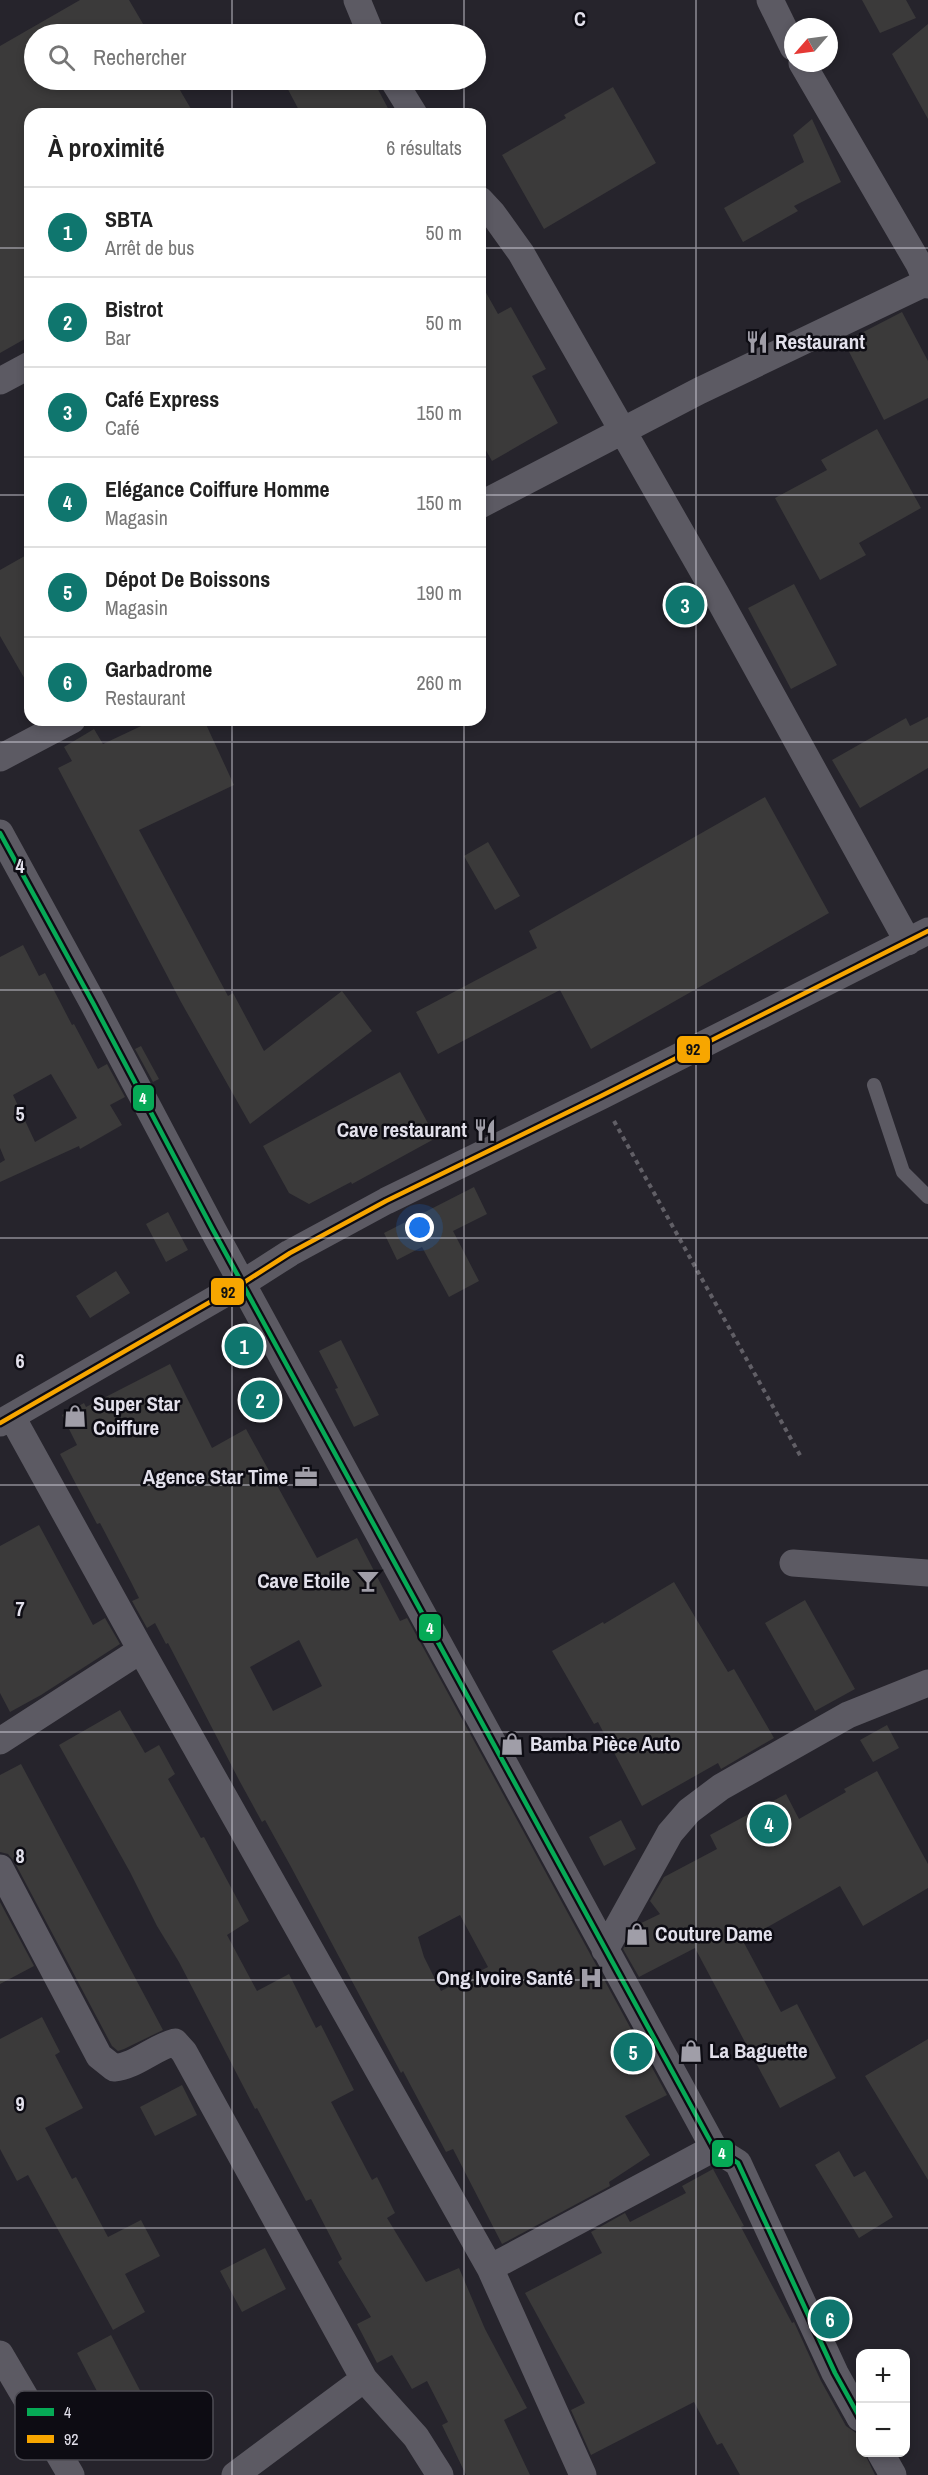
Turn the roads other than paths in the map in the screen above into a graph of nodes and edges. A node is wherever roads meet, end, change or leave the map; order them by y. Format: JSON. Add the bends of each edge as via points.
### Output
{"nodes":[{"id":1,"x":357,"y":0,"type":"edge"},
{"id":2,"x":770,"y":0,"type":"edge"},
{"id":3,"x":367,"y":24,"type":"edge"},
{"id":4,"x":784,"y":29,"type":"edge"},
{"id":5,"x":807,"y":72,"type":"edge"},
{"id":6,"x":399,"y":90,"type":"edge"},
{"id":7,"x":410,"y":108,"type":"edge"},
{"id":8,"x":486,"y":206,"type":"edge"},
{"id":9,"x":927,"y":283,"type":"edge"},
{"id":10,"x":24,"y":368,"type":"edge"},
{"id":11,"x":0,"y":381,"type":"edge"},
{"id":12,"x":623,"y":430,"type":"junction"},
{"id":13,"x":486,"y":502,"type":"edge"},
{"id":14,"x":61,"y":726,"type":"edge"},
{"id":15,"x":0,"y":758,"type":"edge"},
{"id":16,"x":0,"y":833,"type":"edge"},
{"id":17,"x":918,"y":937,"type":"edge"},
{"id":18,"x":874,"y":1086,"type":"dead end"},
{"id":19,"x":928,"y":1197,"type":"edge"},
{"id":20,"x":243,"y":1283,"type":"junction"},
{"id":21,"x":6,"y":1420,"type":"edge"},
{"id":22,"x":793,"y":1563,"type":"dead end"},
{"id":23,"x":928,"y":1573,"type":"edge"},
{"id":24,"x":141,"y":1650,"type":"junction"},
{"id":25,"x":928,"y":1683,"type":"edge"},
{"id":26,"x":0,"y":1741,"type":"edge"},
{"id":27,"x":0,"y":1868,"type":"edge"},
{"id":28,"x":605,"y":1950,"type":"junction"},
{"id":29,"x":714,"y":2148,"type":"junction"},
{"id":30,"x":490,"y":2268,"type":"junction"},
{"id":31,"x":0,"y":2354,"type":"edge"},
{"id":32,"x":364,"y":2379,"type":"junction"},
{"id":33,"x":22,"y":2391,"type":"edge"},
{"id":34,"x":856,"y":2409,"type":"edge"},
{"id":35,"x":883,"y":2457,"type":"edge"},
{"id":36,"x":62,"y":2460,"type":"edge"},
{"id":37,"x":71,"y":2475,"type":"edge"},
{"id":38,"x":236,"y":2475,"type":"edge"},
{"id":39,"x":440,"y":2475,"type":"edge"},
{"id":40,"x":583,"y":2475,"type":"edge"},
{"id":41,"x":893,"y":2475,"type":"edge"}],
"edges":[{"from":1,"to":3,"type":"street"},
{"from":2,"to":4,"type":"street"},
{"from":5,"to":9,"type":"street"},
{"from":6,"to":7,"type":"street"},
{"from":8,"to":12,"type":"street","via":[[521,253]]},
{"from":9,"to":12,"type":"street","via":[[833,325]]},
{"from":10,"to":11,"type":"street"},
{"from":12,"to":13,"type":"street"},
{"from":12,"to":17,"type":"street"},
{"from":14,"to":15,"type":"street"},
{"from":16,"to":20,"type":"street"},
{"from":17,"to":20,"type":"street","via":[[386,1201]]},
{"from":18,"to":19,"type":"lane","via":[[903,1172]]},
{"from":20,"to":21,"type":"street"},
{"from":20,"to":28,"type":"street"},
{"from":21,"to":24,"type":"street"},
{"from":22,"to":23,"type":"street"},
{"from":24,"to":26,"type":"street"},
{"from":24,"to":30,"type":"street"},
{"from":25,"to":28,"type":"street","via":[[848,1715],[721,1787],[689,1811],[670,1833]]},
{"from":27,"to":32,"type":"street","via":[[99,2056],[114,2068],[126,2067],[175,2042],[184,2052]]},
{"from":28,"to":29,"type":"street"},
{"from":29,"to":30,"type":"street"},
{"from":29,"to":34,"type":"street","via":[[738,2163],[835,2373]]},
{"from":30,"to":40,"type":"street"},
{"from":31,"to":33,"type":"street"},
{"from":32,"to":38,"type":"street"},
{"from":32,"to":39,"type":"street","via":[[416,2437]]},
{"from":35,"to":41,"type":"street"},
{"from":36,"to":37,"type":"street"}]}
